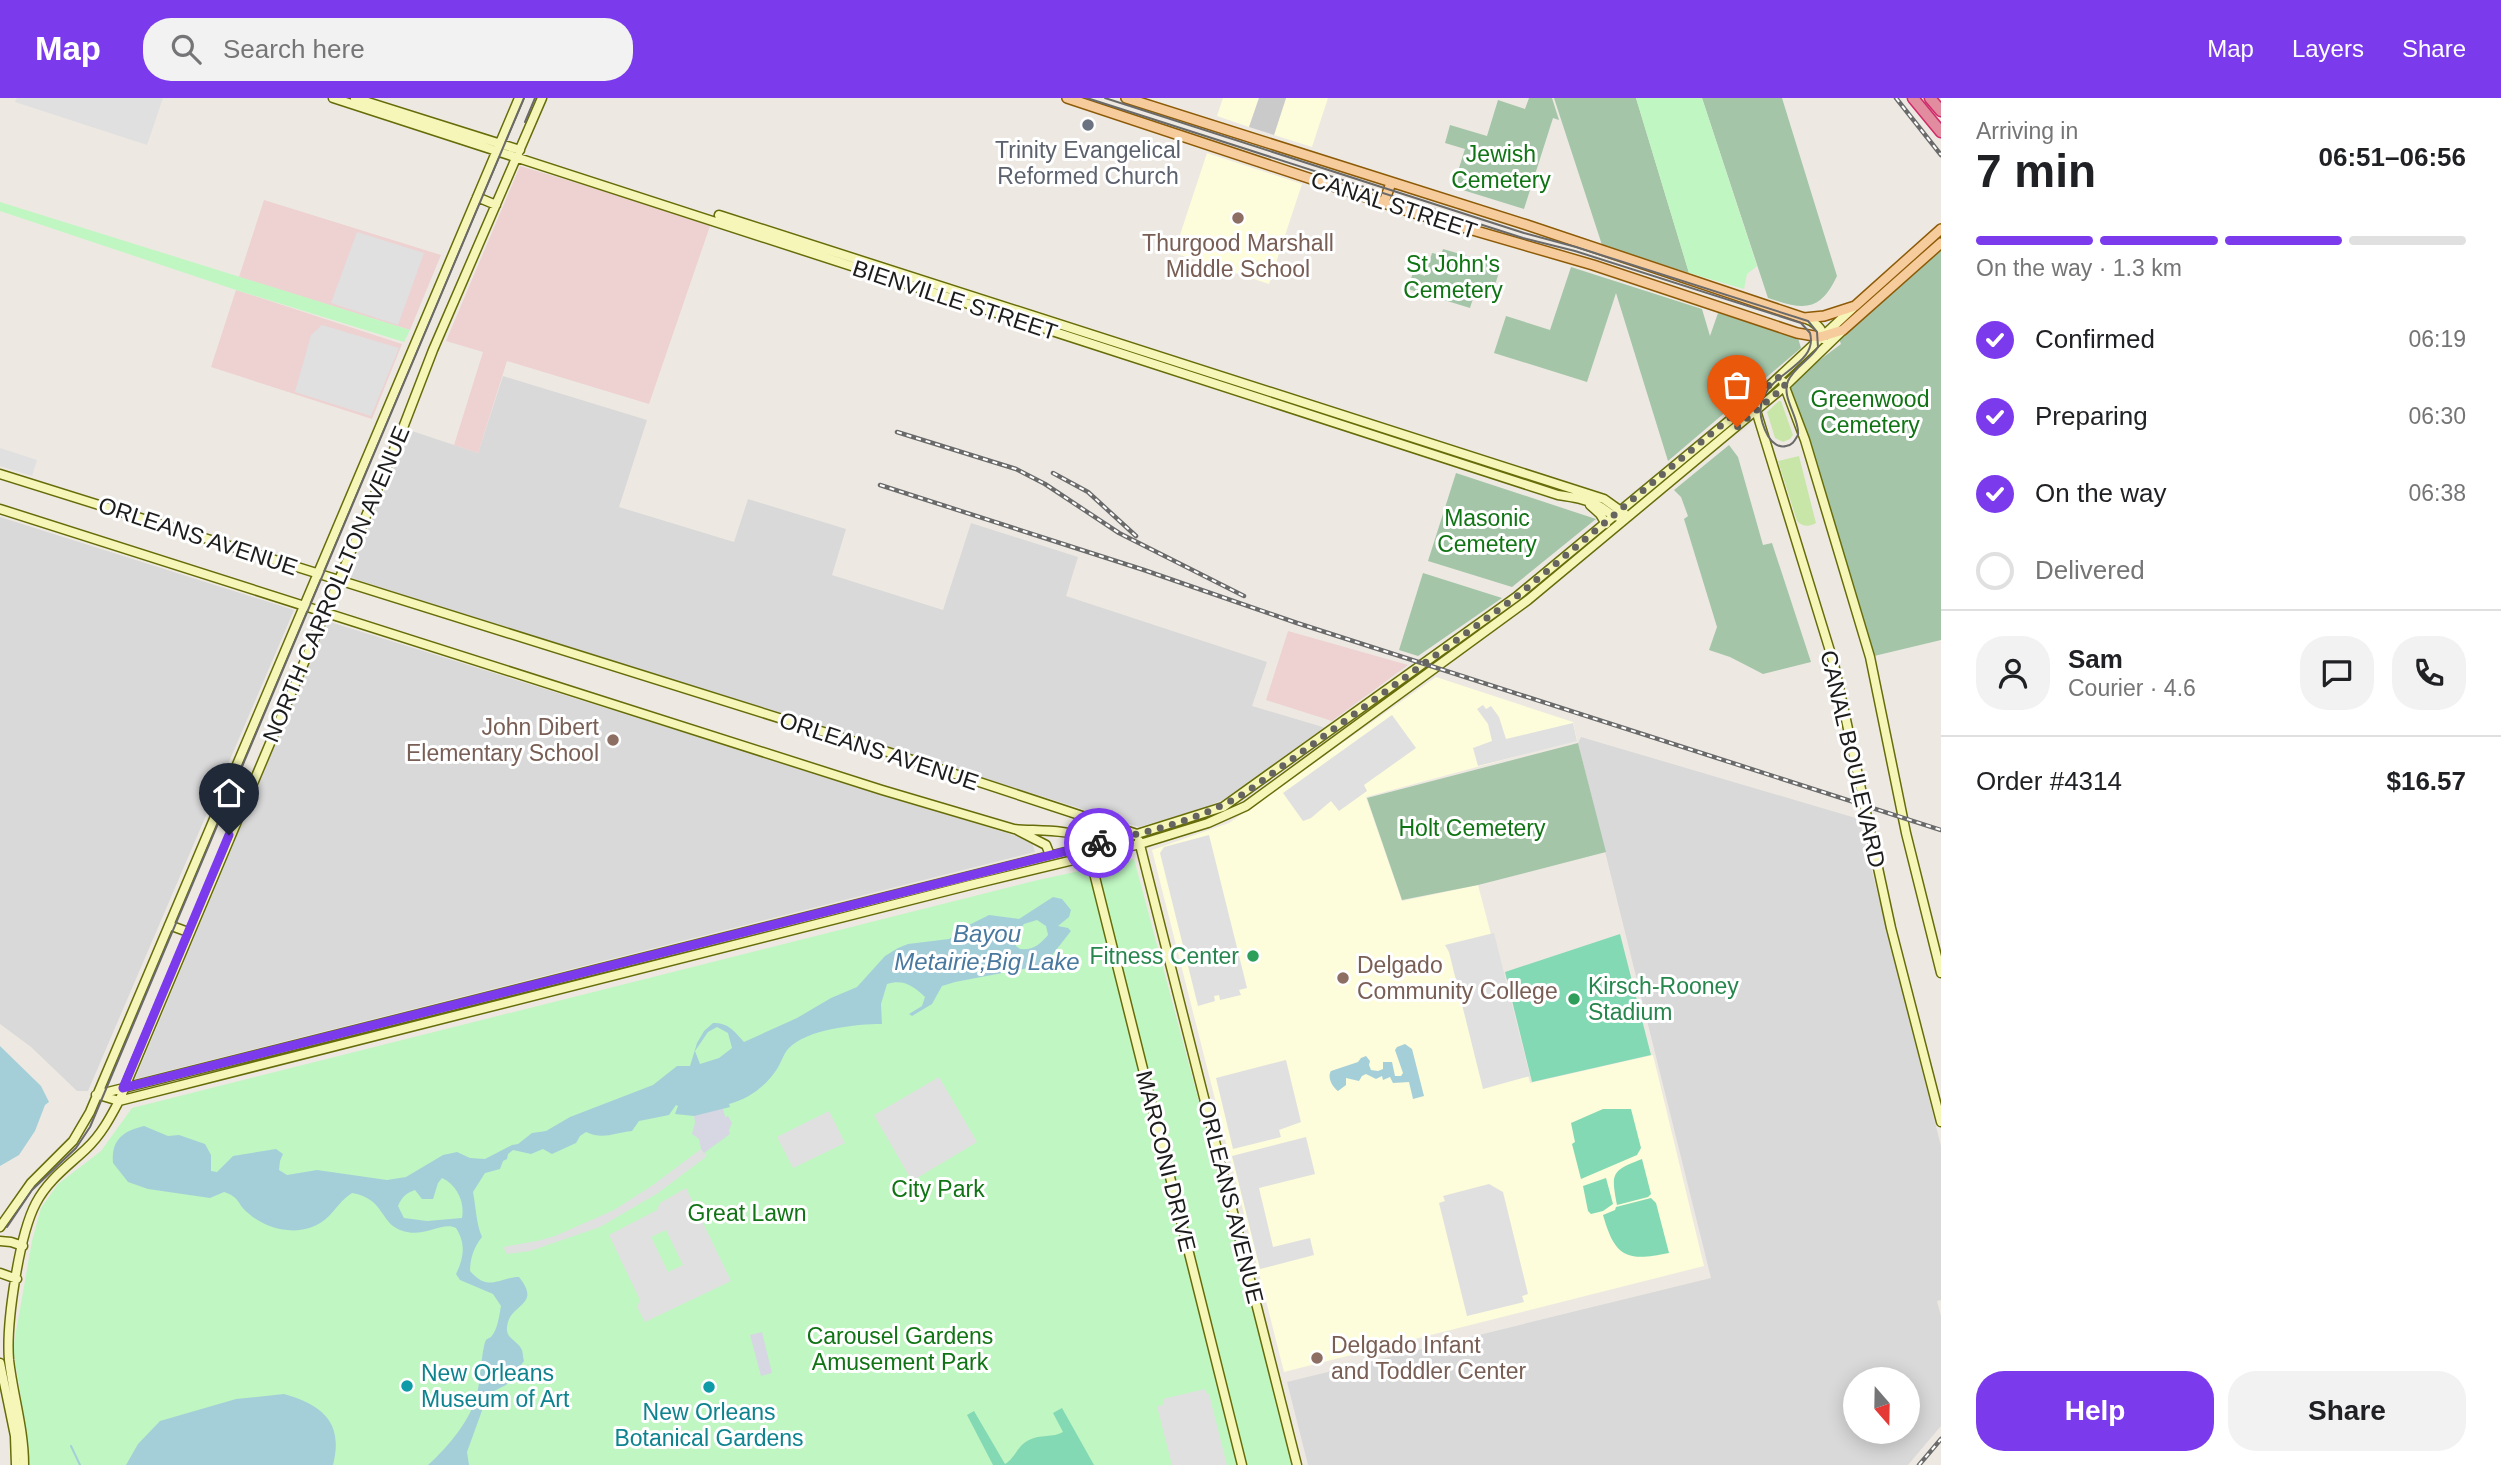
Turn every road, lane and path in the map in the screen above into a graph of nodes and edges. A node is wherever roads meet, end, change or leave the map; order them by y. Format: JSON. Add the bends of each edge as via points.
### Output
{"nodes":[{"id":1,"x":333,"y":98,"type":"edge"},
{"id":2,"x":355,"y":98,"type":"edge"},
{"id":3,"x":519,"y":98,"type":"edge"},
{"id":4,"x":542,"y":98,"type":"edge"},
{"id":5,"x":1067,"y":98,"type":"edge"},
{"id":6,"x":1126,"y":98,"type":"edge"},
{"id":7,"x":1913,"y":98,"type":"edge"},
{"id":8,"x":1930,"y":98,"type":"edge"},
{"id":9,"x":1156,"y":108,"type":"junction"},
{"id":10,"x":1941,"y":111,"type":"edge"},
{"id":11,"x":1151,"y":126,"type":"junction"},
{"id":12,"x":1941,"y":132,"type":"edge"},
{"id":13,"x":498,"y":147,"type":"junction"},
{"id":14,"x":519,"y":154,"type":"junction"},
{"id":15,"x":1391,"y":183,"type":"junction"},
{"id":16,"x":477,"y":197,"type":"junction"},
{"id":17,"x":1384,"y":202,"type":"junction"},
{"id":18,"x":496,"y":205,"type":"junction"},
{"id":19,"x":719,"y":215,"type":"dead end"},
{"id":20,"x":1941,"y":229,"type":"edge"},
{"id":21,"x":1941,"y":243,"type":"edge"},
{"id":22,"x":1720,"y":290,"type":"junction"},
{"id":23,"x":1714,"y":305,"type":"junction"},
{"id":24,"x":1855,"y":306,"type":"junction"},
{"id":25,"x":1804,"y":318,"type":"junction"},
{"id":26,"x":1843,"y":330,"type":"junction"},
{"id":27,"x":1797,"y":332,"type":"junction"},
{"id":28,"x":1822,"y":336,"type":"junction"},
{"id":29,"x":416,"y":343,"type":"junction"},
{"id":30,"x":433,"y":350,"type":"junction"},
{"id":31,"x":1804,"y":352,"type":"junction"},
{"id":32,"x":1818,"y":355,"type":"junction"},
{"id":33,"x":1780,"y":376,"type":"junction"},
{"id":34,"x":1785,"y":386,"type":"junction"},
{"id":35,"x":1754,"y":400,"type":"junction"},
{"id":36,"x":1755,"y":411,"type":"junction"},
{"id":37,"x":0,"y":474,"type":"edge"},
{"id":38,"x":1578,"y":498,"type":"junction"},
{"id":39,"x":0,"y":509,"type":"edge"},
{"id":40,"x":1625,"y":514,"type":"junction"},
{"id":41,"x":1614,"y":517,"type":"junction"},
{"id":42,"x":1606,"y":524,"type":"junction"},
{"id":43,"x":319,"y":574,"type":"junction"},
{"id":44,"x":339,"y":581,"type":"junction"},
{"id":45,"x":306,"y":606,"type":"junction"},
{"id":46,"x":326,"y":612,"type":"junction"},
{"id":47,"x":1014,"y":829,"type":"junction"},
{"id":48,"x":1133,"y":835,"type":"junction"},
{"id":49,"x":1140,"y":845,"type":"junction"},
{"id":50,"x":1087,"y":846,"type":"junction"},
{"id":51,"x":1050,"y":855,"type":"junction"},
{"id":52,"x":1090,"y":857,"type":"junction"},
{"id":53,"x":169,"y":925,"type":"junction"},
{"id":54,"x":188,"y":932,"type":"junction"},
{"id":55,"x":1941,"y":973,"type":"edge"},
{"id":56,"x":123,"y":1088,"type":"junction"},
{"id":57,"x":96,"y":1095,"type":"junction"},
{"id":58,"x":119,"y":1101,"type":"junction"},
{"id":59,"x":1941,"y":1122,"type":"edge"},
{"id":60,"x":21,"y":1195,"type":"junction"},
{"id":61,"x":0,"y":1214,"type":"edge"},
{"id":62,"x":0,"y":1227,"type":"edge"},
{"id":63,"x":0,"y":1241,"type":"edge"},
{"id":64,"x":23,"y":1246,"type":"junction"},
{"id":65,"x":0,"y":1273,"type":"edge"},
{"id":66,"x":17,"y":1279,"type":"junction"},
{"id":67,"x":0,"y":1363,"type":"edge"},
{"id":68,"x":16,"y":1465,"type":"edge"},
{"id":69,"x":24,"y":1465,"type":"edge"},
{"id":70,"x":1242,"y":1465,"type":"edge"},
{"id":71,"x":1297,"y":1465,"type":"edge"}],
"edges":[{"from":1,"to":13,"type":"main road","name":"BIENVILLE STREET"},
{"from":2,"to":13,"type":"main road","name":"BIENVILLE STREET"},
{"from":3,"to":13,"type":"main road","name":"NORTH CARROLLTON AVENUE"},
{"from":4,"to":14,"type":"main road","name":"NORTH CARROLLTON AVENUE"},
{"from":5,"to":11,"type":"main road","name":"CANAL STREET"},
{"from":6,"to":9,"type":"main road","name":"CANAL STREET"},
{"from":7,"to":12,"type":"highway"},
{"from":8,"to":10,"type":"highway"},
{"from":9,"to":11,"type":"main road"},
{"from":9,"to":15,"type":"main road","name":"CANAL STREET"},
{"from":11,"to":17,"type":"main road","name":"CANAL STREET"},
{"from":13,"to":14,"type":"main road","name":"BIENVILLE STREET"},
{"from":13,"to":16,"type":"main road","name":"NORTH CARROLLTON AVENUE"},
{"from":14,"to":18,"type":"main road","name":"NORTH CARROLLTON AVENUE"},
{"from":14,"to":38,"type":"main road","name":"BIENVILLE STREET","via":[[1548,492]]},
{"from":15,"to":17,"type":"main road"},
{"from":15,"to":22,"type":"main road","name":"CANAL STREET"},
{"from":16,"to":18,"type":"main road"},
{"from":16,"to":29,"type":"main road","name":"NORTH CARROLLTON AVENUE"},
{"from":17,"to":23,"type":"main road","name":"CANAL STREET"},
{"from":18,"to":30,"type":"main road","name":"NORTH CARROLLTON AVENUE"},
{"from":19,"to":40,"type":"main road","name":"BIENVILLE STREET","via":[[1604,499]]},
{"from":20,"to":24,"type":"main road"},
{"from":21,"to":26,"type":"main road"},
{"from":22,"to":23,"type":"main road"},
{"from":22,"to":25,"type":"main road","name":"CANAL STREET"},
{"from":23,"to":27,"type":"main road","name":"CANAL STREET"},
{"from":24,"to":25,"type":"main road","name":"CANAL STREET"},
{"from":24,"to":28,"type":"main road"},
{"from":25,"to":28,"type":"main road","via":[[1812,321]]},
{"from":26,"to":28,"type":"main road"},
{"from":26,"to":32,"type":"main road"},
{"from":27,"to":28,"type":"main road","name":"CANAL STREET"},
{"from":27,"to":31,"type":"main road","via":[[1805,339]]},
{"from":28,"to":31,"type":"main road"},
{"from":28,"to":32,"type":"main road"},
{"from":29,"to":30,"type":"main road"},
{"from":29,"to":43,"type":"main road","name":"NORTH CARROLLTON AVENUE"},
{"from":30,"to":44,"type":"main road","name":"NORTH CARROLLTON AVENUE"},
{"from":31,"to":33,"type":"main road"},
{"from":32,"to":34,"type":"main road"},
{"from":33,"to":34,"type":"main road","name":"CANAL BOULEVARD"},
{"from":33,"to":35,"type":"main road"},
{"from":34,"to":36,"type":"main road"},
{"from":34,"to":55,"type":"main road","name":"CANAL BOULEVARD","via":[[1870,657]]},
{"from":35,"to":36,"type":"main road","name":"CANAL BOULEVARD"},
{"from":35,"to":40,"type":"main road"},
{"from":36,"to":40,"type":"main road"},
{"from":36,"to":59,"type":"main road","name":"CANAL BOULEVARD","via":[[1833,664],[1888,916]]},
{"from":37,"to":43,"type":"main road","name":"ORLEANS AVENUE"},
{"from":38,"to":41,"type":"main road","name":"BIENVILLE STREET"},
{"from":38,"to":42,"type":"main road","name":"BIENVILLE STREET","via":[[1597,510]]},
{"from":39,"to":45,"type":"main road","name":"ORLEANS AVENUE"},
{"from":40,"to":41,"type":"main road","name":"BIENVILLE STREET"},
{"from":40,"to":49,"type":"main road","via":[[1528,600],[1246,806]]},
{"from":41,"to":42,"type":"main road"},
{"from":42,"to":48,"type":"main road","via":[[1516,597],[1248,791],[1223,807]]},
{"from":43,"to":44,"type":"main road","name":"ORLEANS AVENUE"},
{"from":43,"to":45,"type":"main road","name":"NORTH CARROLLTON AVENUE"},
{"from":44,"to":46,"type":"main road","name":"NORTH CARROLLTON AVENUE"},
{"from":44,"to":48,"type":"main road","name":"ORLEANS AVENUE","via":[[894,754]]},
{"from":45,"to":46,"type":"main road","name":"ORLEANS AVENUE"},
{"from":45,"to":53,"type":"main road","name":"NORTH CARROLLTON AVENUE"},
{"from":46,"to":47,"type":"main road","name":"ORLEANS AVENUE"},
{"from":46,"to":54,"type":"main road","name":"NORTH CARROLLTON AVENUE"},
{"from":47,"to":50,"type":"main road","name":"ORLEANS AVENUE","via":[[1071,831]]},
{"from":47,"to":51,"type":"main road","via":[[1046,845]]},
{"from":48,"to":49,"type":"main road","name":"ORLEANS AVENUE"},
{"from":48,"to":50,"type":"main road"},
{"from":48,"to":52,"type":"main road"},
{"from":49,"to":52,"type":"main road"},
{"from":49,"to":71,"type":"main road","name":"ORLEANS AVENUE"},
{"from":50,"to":51,"type":"main road"},
{"from":50,"to":52,"type":"main road"},
{"from":51,"to":56,"type":"main road"},
{"from":52,"to":58,"type":"main road"},
{"from":52,"to":70,"type":"main road","name":"MARCONI DRIVE"},
{"from":53,"to":54,"type":"main road"},
{"from":53,"to":57,"type":"main road","name":"NORTH CARROLLTON AVENUE"},
{"from":54,"to":56,"type":"main road","name":"NORTH CARROLLTON AVENUE"},
{"from":56,"to":57,"type":"main road"},
{"from":56,"to":58,"type":"main road","name":"NORTH CARROLLTON AVENUE"},
{"from":57,"to":58,"type":"main road"},
{"from":57,"to":60,"type":"main road","name":"NORTH CARROLLTON AVENUE","via":[[73,1140]]},
{"from":58,"to":64,"type":"main road","name":"NORTH CARROLLTON AVENUE","via":[[100,1134],[44,1191]]},
{"from":60,"to":61,"type":"main road"},
{"from":60,"to":62,"type":"main road","name":"NORTH CARROLLTON AVENUE"},
{"from":63,"to":64,"type":"main road"},
{"from":64,"to":66,"type":"main road","name":"NORTH CARROLLTON AVENUE"},
{"from":65,"to":66,"type":"main road"},
{"from":66,"to":69,"type":"main road","name":"NORTH CARROLLTON AVENUE","via":[[8,1343]]},
{"from":67,"to":68,"type":"main road"}]}
